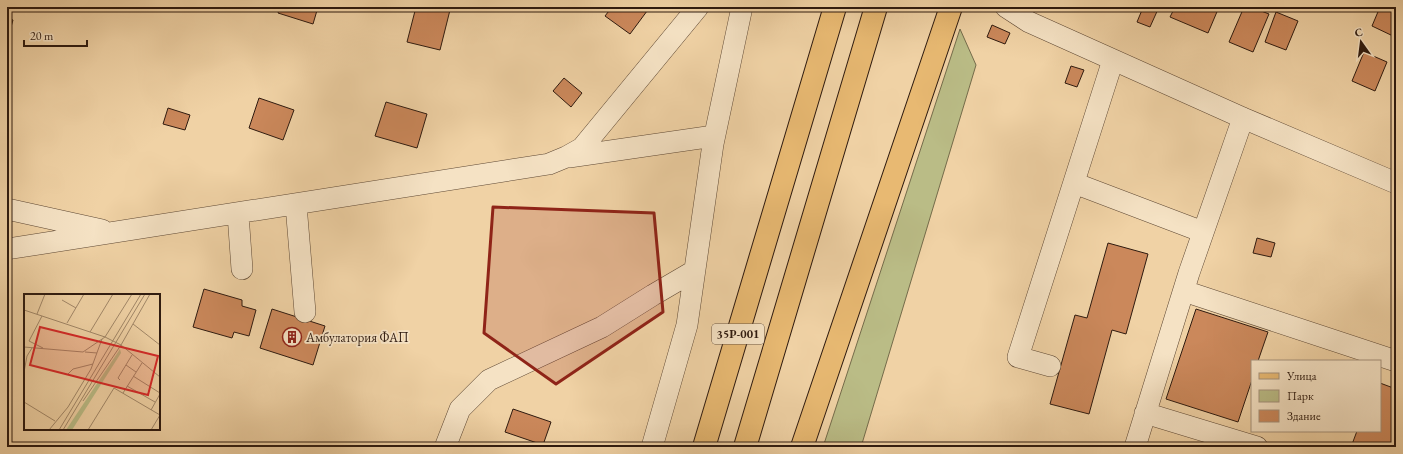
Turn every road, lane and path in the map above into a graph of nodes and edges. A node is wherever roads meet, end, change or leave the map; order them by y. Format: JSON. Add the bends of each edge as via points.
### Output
{"nodes":[{"id":1,"x":698,"y":7,"type":"edge"},
{"id":2,"x":742,"y":7,"type":"edge"},
{"id":3,"x":835,"y":7,"type":"edge"},
{"id":4,"x":876,"y":7,"type":"edge"},
{"id":5,"x":951,"y":7,"type":"edge"},
{"id":6,"x":1006,"y":7,"type":"edge"},
{"id":7,"x":1113,"y":60,"type":"junction"},
{"id":8,"x":1243,"y":118,"type":"junction"},
{"id":9,"x":714,"y":136,"type":"junction"},
{"id":10,"x":566,"y":157,"type":"junction"},
{"id":11,"x":1074,"y":183,"type":"junction"},
{"id":12,"x":1396,"y":183,"type":"edge"},
{"id":13,"x":296,"y":205,"type":"junction"},
{"id":14,"x":7,"y":209,"type":"edge"},
{"id":15,"x":238,"y":214,"type":"junction"},
{"id":16,"x":1203,"y":232,"type":"junction"},
{"id":17,"x":115,"y":233,"type":"junction"},
{"id":18,"x":7,"y":249,"type":"edge"},
{"id":19,"x":242,"y":269,"type":"dead end"},
{"id":20,"x":694,"y":271,"type":"junction"},
{"id":21,"x":1184,"y":291,"type":"junction"},
{"id":22,"x":305,"y":312,"type":"dead end"},
{"id":23,"x":1396,"y":361,"type":"edge"},
{"id":24,"x":1050,"y":366,"type":"dead end"},
{"id":25,"x":1145,"y":413,"type":"junction"},
{"id":26,"x":446,"y":444,"type":"dead end"},
{"id":27,"x":652,"y":447,"type":"edge"},
{"id":28,"x":704,"y":447,"type":"edge"},
{"id":29,"x":745,"y":447,"type":"edge"},
{"id":30,"x":802,"y":447,"type":"edge"},
{"id":31,"x":1135,"y":447,"type":"edge"},
{"id":32,"x":1257,"y":447,"type":"edge"}],
"edges":[{"from":1,"to":10,"type":"street","via":[[582,148]]},
{"from":2,"to":9,"type":"street"},
{"from":3,"to":28,"type":"main road","number":"35Р-001"},
{"from":4,"to":29,"type":"main road","number":"35Р-001"},
{"from":5,"to":30,"type":"main road"},
{"from":6,"to":7,"type":"street","via":[[1029,22]]},
{"from":7,"to":8,"type":"street"},
{"from":7,"to":11,"type":"street"},
{"from":8,"to":12,"type":"street"},
{"from":8,"to":16,"type":"street"},
{"from":9,"to":10,"type":"street"},
{"from":9,"to":20,"type":"street"},
{"from":10,"to":13,"type":"street","via":[[549,164]]},
{"from":11,"to":16,"type":"street"},
{"from":11,"to":24,"type":"street","via":[[1018,357]]},
{"from":13,"to":15,"type":"street"},
{"from":13,"to":22,"type":"street"},
{"from":14,"to":17,"type":"street"},
{"from":15,"to":17,"type":"street"},
{"from":15,"to":19,"type":"street"},
{"from":16,"to":21,"type":"street"},
{"from":17,"to":18,"type":"street"},
{"from":20,"to":26,"type":"street","via":[[602,328],[489,380],[460,410]]},
{"from":20,"to":27,"type":"street","via":[[687,325]]},
{"from":21,"to":23,"type":"street"},
{"from":21,"to":25,"type":"street"},
{"from":25,"to":31,"type":"street"},
{"from":25,"to":32,"type":"street"}]}
